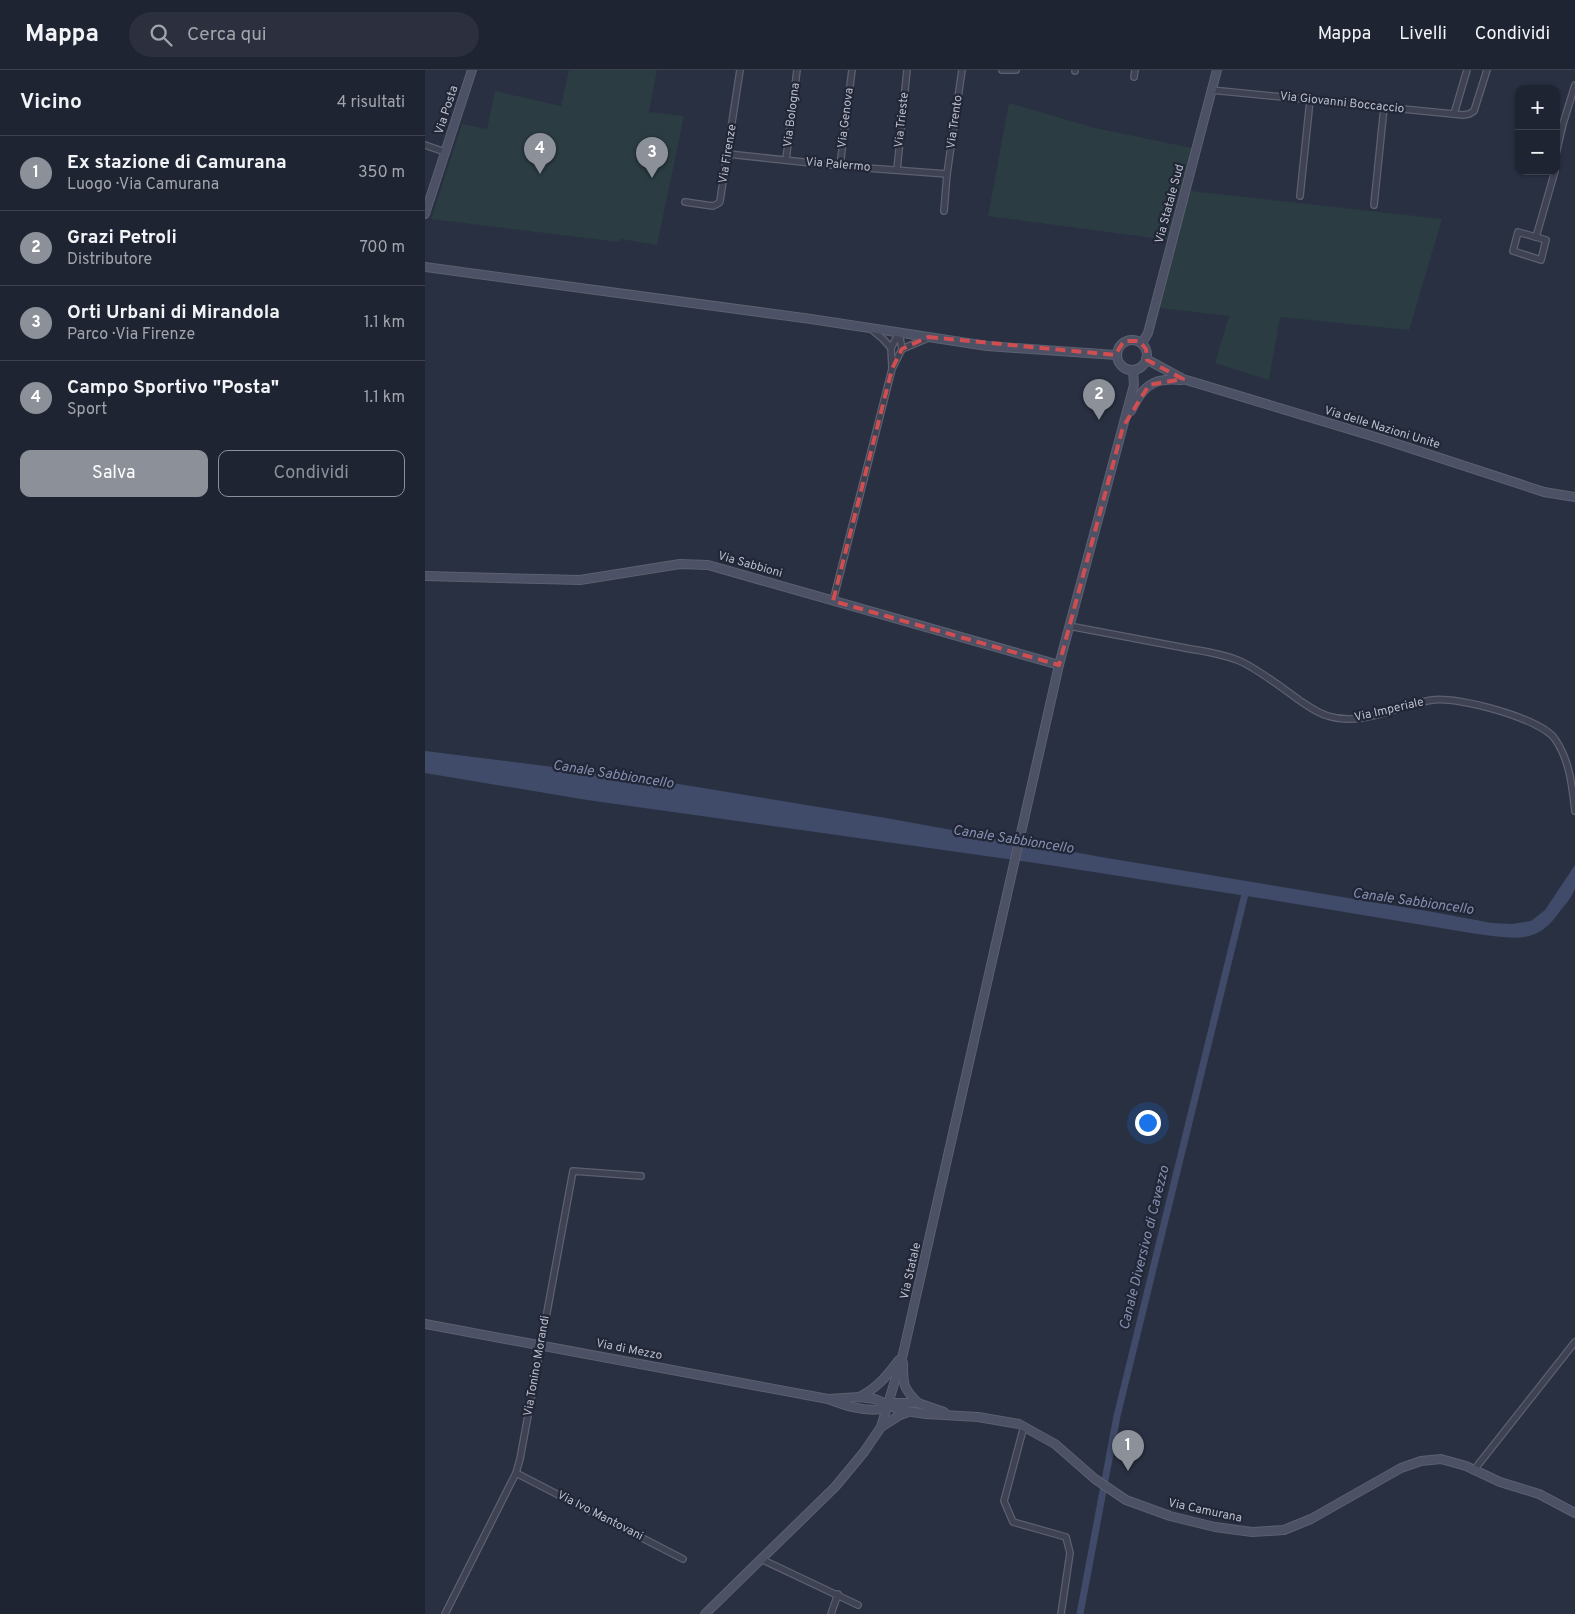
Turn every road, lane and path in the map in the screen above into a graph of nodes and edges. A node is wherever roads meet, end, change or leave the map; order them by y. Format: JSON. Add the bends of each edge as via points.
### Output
{"nodes":[{"id":1,"x":472,"y":70,"type":"edge"},
{"id":2,"x":740,"y":70,"type":"edge"},
{"id":3,"x":797,"y":70,"type":"edge"},
{"id":4,"x":852,"y":70,"type":"edge"},
{"id":5,"x":907,"y":70,"type":"edge"},
{"id":6,"x":962,"y":70,"type":"edge"},
{"id":7,"x":1002,"y":70,"type":"edge"},
{"id":8,"x":1016,"y":70,"type":"edge"},
{"id":9,"x":1135,"y":70,"type":"edge"},
{"id":10,"x":1217,"y":70,"type":"edge"},
{"id":11,"x":1467,"y":70,"type":"edge"},
{"id":12,"x":1487,"y":70,"type":"edge"},
{"id":13,"x":1135,"y":77,"type":"dead end"},
{"id":14,"x":1575,"y":85,"type":"edge"},
{"id":15,"x":1211,"y":90,"type":"junction"},
{"id":16,"x":1310,"y":100,"type":"junction"},
{"id":17,"x":1384,"y":107,"type":"junction"},
{"id":18,"x":1454,"y":114,"type":"junction"},
{"id":19,"x":1560,"y":137,"type":"edge"},
{"id":20,"x":425,"y":145,"type":"edge"},
{"id":21,"x":445,"y":152,"type":"junction"},
{"id":22,"x":728,"y":154,"type":"junction"},
{"id":23,"x":787,"y":160,"type":"junction"},
{"id":24,"x":840,"y":166,"type":"junction"},
{"id":25,"x":897,"y":170,"type":"junction"},
{"id":26,"x":947,"y":174,"type":"junction"},
{"id":27,"x":1554,"y":175,"type":"edge"},
{"id":28,"x":1300,"y":196,"type":"dead end"},
{"id":29,"x":685,"y":202,"type":"dead end"},
{"id":30,"x":1375,"y":205,"type":"dead end"},
{"id":31,"x":944,"y":211,"type":"dead end"},
{"id":32,"x":425,"y":214,"type":"edge"},
{"id":33,"x":1536,"y":237,"type":"junction"},
{"id":34,"x":425,"y":266,"type":"edge"},
{"id":35,"x":870,"y":328,"type":"junction"},
{"id":36,"x":899,"y":333,"type":"junction"},
{"id":37,"x":928,"y":338,"type":"junction"},
{"id":38,"x":1142,"y":344,"type":"junction"},
{"id":39,"x":891,"y":348,"type":"junction"},
{"id":40,"x":902,"y":349,"type":"junction"},
{"id":41,"x":1116,"y":355,"type":"junction"},
{"id":42,"x":1146,"y":359,"type":"junction"},
{"id":43,"x":893,"y":369,"type":"junction"},
{"id":44,"x":1133,"y":370,"type":"junction"},
{"id":45,"x":1183,"y":379,"type":"junction"},
{"id":46,"x":1123,"y":427,"type":"junction"},
{"id":47,"x":1575,"y":497,"type":"edge"},
{"id":48,"x":425,"y":576,"type":"edge"},
{"id":49,"x":833,"y":601,"type":"junction"},
{"id":50,"x":1069,"y":626,"type":"junction"},
{"id":51,"x":1059,"y":665,"type":"junction"},
{"id":52,"x":1575,"y":811,"type":"edge"},
{"id":53,"x":641,"y":1176,"type":"dead end"},
{"id":54,"x":425,"y":1324,"type":"edge"},
{"id":55,"x":1575,"y":1342,"type":"edge"},
{"id":56,"x":541,"y":1345,"type":"junction"},
{"id":57,"x":903,"y":1354,"type":"junction"},
{"id":58,"x":859,"y":1397,"type":"junction"},
{"id":59,"x":828,"y":1399,"type":"junction"},
{"id":60,"x":918,"y":1403,"type":"junction"},
{"id":61,"x":887,"y":1404,"type":"junction"},
{"id":62,"x":874,"y":1411,"type":"junction"},
{"id":63,"x":913,"y":1412,"type":"junction"},
{"id":64,"x":951,"y":1414,"type":"junction"},
{"id":65,"x":881,"y":1426,"type":"junction"},
{"id":66,"x":1024,"y":1426,"type":"junction"},
{"id":67,"x":1474,"y":1470,"type":"junction"},
{"id":68,"x":516,"y":1472,"type":"junction"},
{"id":69,"x":1575,"y":1513,"type":"edge"},
{"id":70,"x":683,"y":1559,"type":"dead end"},
{"id":71,"x":761,"y":1559,"type":"junction"},
{"id":72,"x":837,"y":1594,"type":"junction"},
{"id":73,"x":858,"y":1604,"type":"dead end"},
{"id":74,"x":445,"y":1614,"type":"edge"},
{"id":75,"x":705,"y":1614,"type":"edge"},
{"id":76,"x":831,"y":1614,"type":"edge"},
{"id":77,"x":1061,"y":1614,"type":"edge"}],
"edges":[{"from":1,"to":21,"type":"street","name":"Via Posta"},
{"from":2,"to":22,"type":"street","name":"Via Firenze"},
{"from":3,"to":23,"type":"street","name":"Via Bologna"},
{"from":4,"to":24,"type":"street","name":"Via Genova"},
{"from":5,"to":25,"type":"street","name":"Via Trieste"},
{"from":6,"to":26,"type":"street","name":"Via Trento"},
{"from":7,"to":8,"type":"street"},
{"from":9,"to":13,"type":"street"},
{"from":10,"to":15,"type":"street","name":"Via Statale Sud"},
{"from":11,"to":18,"type":"street"},
{"from":12,"to":18,"type":"street","name":"Via Giovanni Boccaccio","via":[[1476,108],[1463,116]]},
{"from":14,"to":19,"type":"street"},
{"from":15,"to":16,"type":"street","name":"Via Giovanni Boccaccio"},
{"from":15,"to":38,"type":"street","name":"Via Statale Sud"},
{"from":16,"to":17,"type":"street","name":"Via Giovanni Boccaccio"},
{"from":16,"to":28,"type":"street"},
{"from":17,"to":18,"type":"street","name":"Via Giovanni Boccaccio"},
{"from":17,"to":30,"type":"street"},
{"from":20,"to":21,"type":"street"},
{"from":21,"to":32,"type":"street","name":"Via Posta"},
{"from":22,"to":23,"type":"street","name":"Via Palermo"},
{"from":22,"to":29,"type":"street","name":"Via Firenze","via":[[719,203],[713,206]]},
{"from":23,"to":24,"type":"street","name":"Via Palermo"},
{"from":24,"to":25,"type":"street","name":"Via Palermo"},
{"from":25,"to":26,"type":"street","name":"Via Palermo"},
{"from":26,"to":31,"type":"street","name":"Via Trento"},
{"from":27,"to":33,"type":"street"},
{"from":33,"to":33,"type":"street","via":[[1518,232],[1513,251],[1541,260],[1546,240]]},
{"from":34,"to":35,"type":"street"},
{"from":35,"to":36,"type":"street"},
{"from":35,"to":39,"type":"street"},
{"from":36,"to":37,"type":"street"},
{"from":36,"to":39,"type":"street"},
{"from":36,"to":40,"type":"street"},
{"from":37,"to":40,"type":"street"},
{"from":37,"to":41,"type":"street","via":[[987,346]]},
{"from":38,"to":41,"type":"street","via":[[1131,339],[1123,341]]},
{"from":38,"to":42,"type":"street","via":[[1147,353]]},
{"from":39,"to":43,"type":"street"},
{"from":40,"to":43,"type":"street"},
{"from":41,"to":44,"type":"street","via":[[1121,366]]},
{"from":42,"to":44,"type":"street","via":[[1141,367]]},
{"from":42,"to":45,"type":"street","name":"Via delle Nazioni Unite"},
{"from":43,"to":49,"type":"street"},
{"from":44,"to":46,"type":"street","via":[[1135,385]]},
{"from":45,"to":46,"type":"street","name":"Via delle Nazioni Unite","via":[[1161,380],[1149,385],[1137,399]]},
{"from":45,"to":47,"type":"street","name":"Via delle Nazioni Unite","via":[[1544,492]]},
{"from":46,"to":50,"type":"street","name":"Via Statale"},
{"from":48,"to":49,"type":"street","name":"Via Sabbioni","via":[[580,580],[699,564]]},
{"from":49,"to":51,"type":"street","name":"Via Sabbioni"},
{"from":50,"to":51,"type":"street","name":"Via Statale"},
{"from":50,"to":52,"type":"street","name":"Via Imperiale","via":[[1231,658],[1257,670],[1313,710],[1330,717],[1365,717],[1426,701],[1445,700],[1479,705],[1524,720],[1554,738],[1568,765]]},
{"from":51,"to":57,"type":"street","name":"Via Statale"},
{"from":53,"to":56,"type":"street","name":"Via Tonino Morandi","via":[[573,1171]]},
{"from":54,"to":56,"type":"street","name":"Via di Mezzo"},
{"from":55,"to":67,"type":"street"},
{"from":56,"to":59,"type":"street","name":"Via di Mezzo"},
{"from":56,"to":68,"type":"street","name":"Via Tonino Morandi"},
{"from":57,"to":58,"type":"street","via":[[882,1382]]},
{"from":57,"to":60,"type":"street","via":[[906,1390]]},
{"from":57,"to":61,"type":"street","name":"Via Statale"},
{"from":58,"to":59,"type":"street"},
{"from":58,"to":61,"type":"street"},
{"from":59,"to":62,"type":"street"},
{"from":60,"to":61,"type":"street","name":"Via Camurana"},
{"from":60,"to":64,"type":"street","name":"Via Camurana"},
{"from":61,"to":62,"type":"street"},
{"from":61,"to":63,"type":"street","name":"Via Camurana"},
{"from":61,"to":65,"type":"street","name":"Via Statale"},
{"from":62,"to":65,"type":"street"},
{"from":63,"to":64,"type":"street","name":"Via Camurana"},
{"from":63,"to":65,"type":"street","via":[[900,1414]]},
{"from":64,"to":66,"type":"street","name":"Via Camurana"},
{"from":65,"to":71,"type":"street","name":"Via Statale","via":[[835,1487]]},
{"from":66,"to":67,"type":"street","name":"Via Camurana","via":[[1055,1444],[1095,1479],[1126,1500],[1170,1516],[1252,1532],[1284,1530],[1311,1519],[1401,1468],[1421,1461],[1441,1459]]},
{"from":66,"to":77,"type":"street","via":[[1005,1501],[1013,1522],[1066,1537],[1070,1553]]},
{"from":67,"to":69,"type":"street","name":"Via Camurana","via":[[1539,1494]]},
{"from":68,"to":70,"type":"street","name":"Via Ivo Mantovani"},
{"from":68,"to":74,"type":"street","name":"Via Tonino Morandi"},
{"from":71,"to":72,"type":"street"},
{"from":71,"to":75,"type":"street","name":"Via Statale"},
{"from":72,"to":73,"type":"street"},
{"from":72,"to":76,"type":"street"}]}
